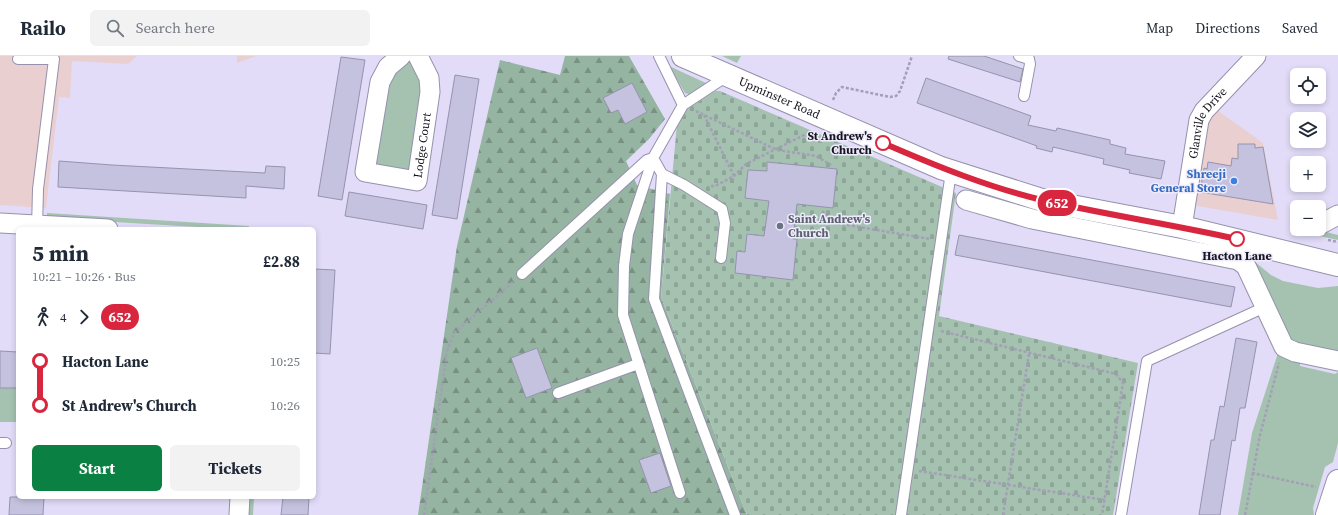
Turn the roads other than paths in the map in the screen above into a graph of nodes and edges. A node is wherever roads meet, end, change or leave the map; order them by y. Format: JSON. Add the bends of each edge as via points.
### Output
{"nodes":[{"id":1,"x":401,"y":56,"type":"edge"},
{"id":2,"x":418,"y":56,"type":"edge"},
{"id":3,"x":659,"y":56,"type":"edge"},
{"id":4,"x":683,"y":56,"type":"edge"},
{"id":5,"x":1019,"y":56,"type":"edge"},
{"id":6,"x":1256,"y":56,"type":"edge"},
{"id":7,"x":18,"y":59,"type":"dead end"},
{"id":8,"x":727,"y":76,"type":"junction"},
{"id":9,"x":1024,"y":96,"type":"dead end"},
{"id":10,"x":683,"y":105,"type":"junction"},
{"id":11,"x":653,"y":158,"type":"junction"},
{"id":12,"x":951,"y":172,"type":"junction"},
{"id":13,"x":662,"y":174,"type":"junction"},
{"id":14,"x":966,"y":200,"type":"dead end"},
{"id":15,"x":1338,"y":215,"type":"edge"},
{"id":16,"x":1326,"y":221,"type":"edge"},
{"id":17,"x":0,"y":223,"type":"edge"},
{"id":18,"x":37,"y":227,"type":"edge"},
{"id":19,"x":1182,"y":227,"type":"junction"},
{"id":20,"x":721,"y":258,"type":"dead end"},
{"id":21,"x":1338,"y":266,"type":"edge"},
{"id":22,"x":522,"y":274,"type":"road end"},
{"id":23,"x":1265,"y":307,"type":"junction"},
{"id":24,"x":1338,"y":361,"type":"edge"},
{"id":25,"x":638,"y":364,"type":"junction"},
{"id":26,"x":558,"y":393,"type":"dead end"},
{"id":27,"x":1336,"y":486,"type":"edge"},
{"id":28,"x":680,"y":493,"type":"dead end"},
{"id":29,"x":240,"y":499,"type":"edge"},
{"id":30,"x":239,"y":515,"type":"edge"},
{"id":31,"x":735,"y":515,"type":"edge"},
{"id":32,"x":901,"y":515,"type":"edge"},
{"id":33,"x":1121,"y":515,"type":"edge"},
{"id":34,"x":1327,"y":515,"type":"edge"}],
"edges":[{"from":1,"to":2,"type":"street","name":"Lodge Court","via":[[388,67],[380,82],[365,172],[417,181],[430,92],[429,78]]},
{"from":3,"to":10,"type":"lane"},
{"from":4,"to":8,"type":"main road","name":"Upminster Road"},
{"from":5,"to":9,"type":"lane","via":[[1029,59],[1030,64]]},
{"from":6,"to":19,"type":"street","name":"Glanville Drive","via":[[1204,111],[1199,120]]},
{"from":7,"to":18,"type":"lane","via":[[54,59],[38,189]]},
{"from":8,"to":10,"type":"lane"},
{"from":8,"to":12,"type":"main road","name":"Upminster Road"},
{"from":10,"to":11,"type":"lane"},
{"from":11,"to":13,"type":"lane"},
{"from":11,"to":22,"type":"lane","via":[[647,160]]},
{"from":11,"to":25,"type":"lane","via":[[628,234],[624,266],[623,315]]},
{"from":12,"to":19,"type":"main road","name":"Upminster Road","via":[[1045,201]]},
{"from":12,"to":32,"type":"lane"},
{"from":13,"to":20,"type":"lane","via":[[722,210],[725,223]]},
{"from":13,"to":31,"type":"lane","via":[[654,299]]},
{"from":14,"to":23,"type":"street","via":[[1032,219],[1232,257],[1246,266]]},
{"from":15,"to":16,"type":"street"},
{"from":17,"to":18,"type":"street"},
{"from":19,"to":21,"type":"main road","name":"Upminster Road"},
{"from":23,"to":24,"type":"street","via":[[1284,346],[1295,352]]},
{"from":23,"to":33,"type":"lane","via":[[1147,361]]},
{"from":25,"to":26,"type":"lane"},
{"from":25,"to":28,"type":"lane"},
{"from":27,"to":34,"type":"main road"},
{"from":29,"to":30,"type":"street"}]}
